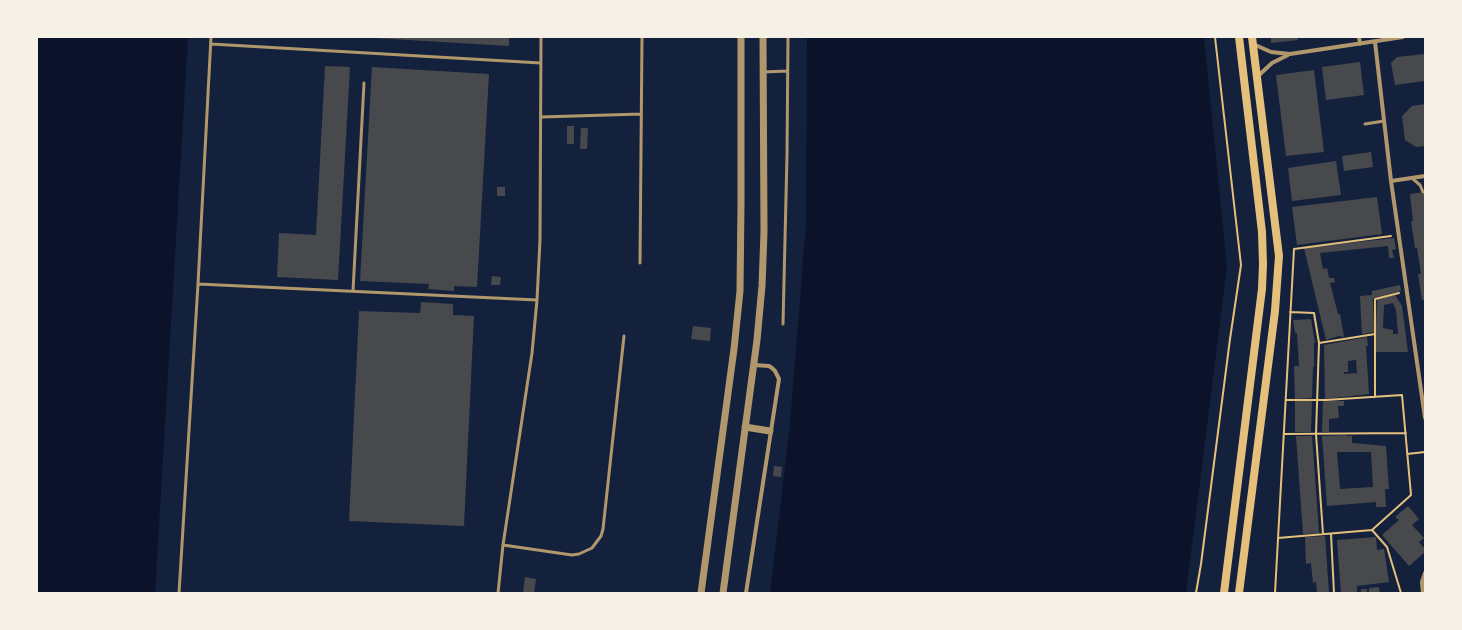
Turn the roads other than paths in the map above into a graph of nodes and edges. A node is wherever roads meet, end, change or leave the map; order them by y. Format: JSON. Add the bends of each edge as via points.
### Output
{"nodes":[{"id":1,"x":211,"y":37,"type":"edge"},
{"id":2,"x":541,"y":37,"type":"edge"},
{"id":3,"x":642,"y":37,"type":"edge"},
{"id":4,"x":741,"y":37,"type":"edge"},
{"id":5,"x":762,"y":37,"type":"edge"},
{"id":6,"x":788,"y":37,"type":"edge"},
{"id":7,"x":1239,"y":37,"type":"edge"},
{"id":8,"x":1359,"y":37,"type":"edge"},
{"id":9,"x":1403,"y":37,"type":"edge"},
{"id":10,"x":1253,"y":40,"type":"edge"},
{"id":11,"x":1375,"y":42,"type":"junction"},
{"id":12,"x":211,"y":44,"type":"junction"},
{"id":13,"x":1360,"y":44,"type":"junction"},
{"id":14,"x":1290,"y":54,"type":"junction"},
{"id":15,"x":541,"y":63,"type":"junction"},
{"id":16,"x":787,"y":71,"type":"junction"},
{"id":17,"x":763,"y":72,"type":"junction"},
{"id":18,"x":1257,"y":76,"type":"junction"},
{"id":19,"x":364,"y":83,"type":"dead end"},
{"id":20,"x":641,"y":114,"type":"junction"},
{"id":21,"x":541,"y":118,"type":"junction"},
{"id":22,"x":1384,"y":121,"type":"junction"},
{"id":23,"x":1365,"y":124,"type":"dead end"},
{"id":24,"x":1425,"y":176,"type":"edge"},
{"id":25,"x":1411,"y":178,"type":"junction"},
{"id":26,"x":1391,"y":181,"type":"junction"},
{"id":27,"x":1423,"y":192,"type":"dead end"},
{"id":28,"x":640,"y":262,"type":"dead end"},
{"id":29,"x":198,"y":284,"type":"junction"},
{"id":30,"x":354,"y":291,"type":"junction"},
{"id":31,"x":537,"y":300,"type":"junction"},
{"id":32,"x":783,"y":324,"type":"dead end"},
{"id":33,"x":624,"y":336,"type":"dead end"},
{"id":34,"x":754,"y":365,"type":"junction"},
{"id":35,"x":1425,"y":418,"type":"edge"},
{"id":36,"x":745,"y":427,"type":"junction"},
{"id":37,"x":770,"y":431,"type":"junction"},
{"id":38,"x":503,"y":546,"type":"junction"},
{"id":39,"x":1425,"y":573,"type":"edge"},
{"id":40,"x":179,"y":593,"type":"edge"},
{"id":41,"x":498,"y":593,"type":"edge"},
{"id":42,"x":701,"y":593,"type":"edge"},
{"id":43,"x":723,"y":593,"type":"edge"},
{"id":44,"x":746,"y":593,"type":"edge"},
{"id":45,"x":1224,"y":593,"type":"edge"},
{"id":46,"x":1239,"y":593,"type":"edge"},
{"id":47,"x":1423,"y":593,"type":"edge"}],
"edges":[{"from":1,"to":12,"type":"lane"},
{"from":2,"to":15,"type":"lane"},
{"from":3,"to":20,"type":"lane"},
{"from":4,"to":42,"type":"street","via":[[740,291]]},
{"from":5,"to":17,"type":"street"},
{"from":6,"to":16,"type":"lane"},
{"from":7,"to":45,"type":"main road","via":[[1262,232],[1263,269]]},
{"from":8,"to":13,"type":"street"},
{"from":9,"to":11,"type":"street"},
{"from":10,"to":14,"type":"street","via":[[1271,52]]},
{"from":10,"to":18,"type":"main road"},
{"from":11,"to":13,"type":"street"},
{"from":11,"to":22,"type":"street"},
{"from":12,"to":15,"type":"lane"},
{"from":12,"to":29,"type":"lane"},
{"from":13,"to":14,"type":"street"},
{"from":14,"to":18,"type":"street","via":[[1272,63]]},
{"from":15,"to":21,"type":"lane"},
{"from":16,"to":17,"type":"lane"},
{"from":16,"to":32,"type":"lane"},
{"from":17,"to":34,"type":"street","via":[[763,259]]},
{"from":18,"to":46,"type":"main road","via":[[1277,237],[1278,275]]},
{"from":19,"to":30,"type":"lane"},
{"from":20,"to":21,"type":"lane"},
{"from":20,"to":28,"type":"lane"},
{"from":21,"to":31,"type":"lane"},
{"from":22,"to":23,"type":"lane"},
{"from":22,"to":26,"type":"street"},
{"from":24,"to":25,"type":"street"},
{"from":25,"to":26,"type":"street"},
{"from":25,"to":27,"type":"lane","via":[[1418,182]]},
{"from":26,"to":35,"type":"street"},
{"from":29,"to":30,"type":"lane"},
{"from":29,"to":40,"type":"lane"},
{"from":30,"to":31,"type":"lane"},
{"from":31,"to":38,"type":"lane","via":[[531,359]]},
{"from":33,"to":38,"type":"lane","via":[[601,536],[592,548],[572,555]]},
{"from":34,"to":36,"type":"street"},
{"from":34,"to":37,"type":"street","via":[[769,366],[778,375]]},
{"from":36,"to":37,"type":"street"},
{"from":36,"to":43,"type":"street"},
{"from":37,"to":44,"type":"street"},
{"from":38,"to":41,"type":"lane"},
{"from":39,"to":47,"type":"street","via":[[1422,582]]}]}
